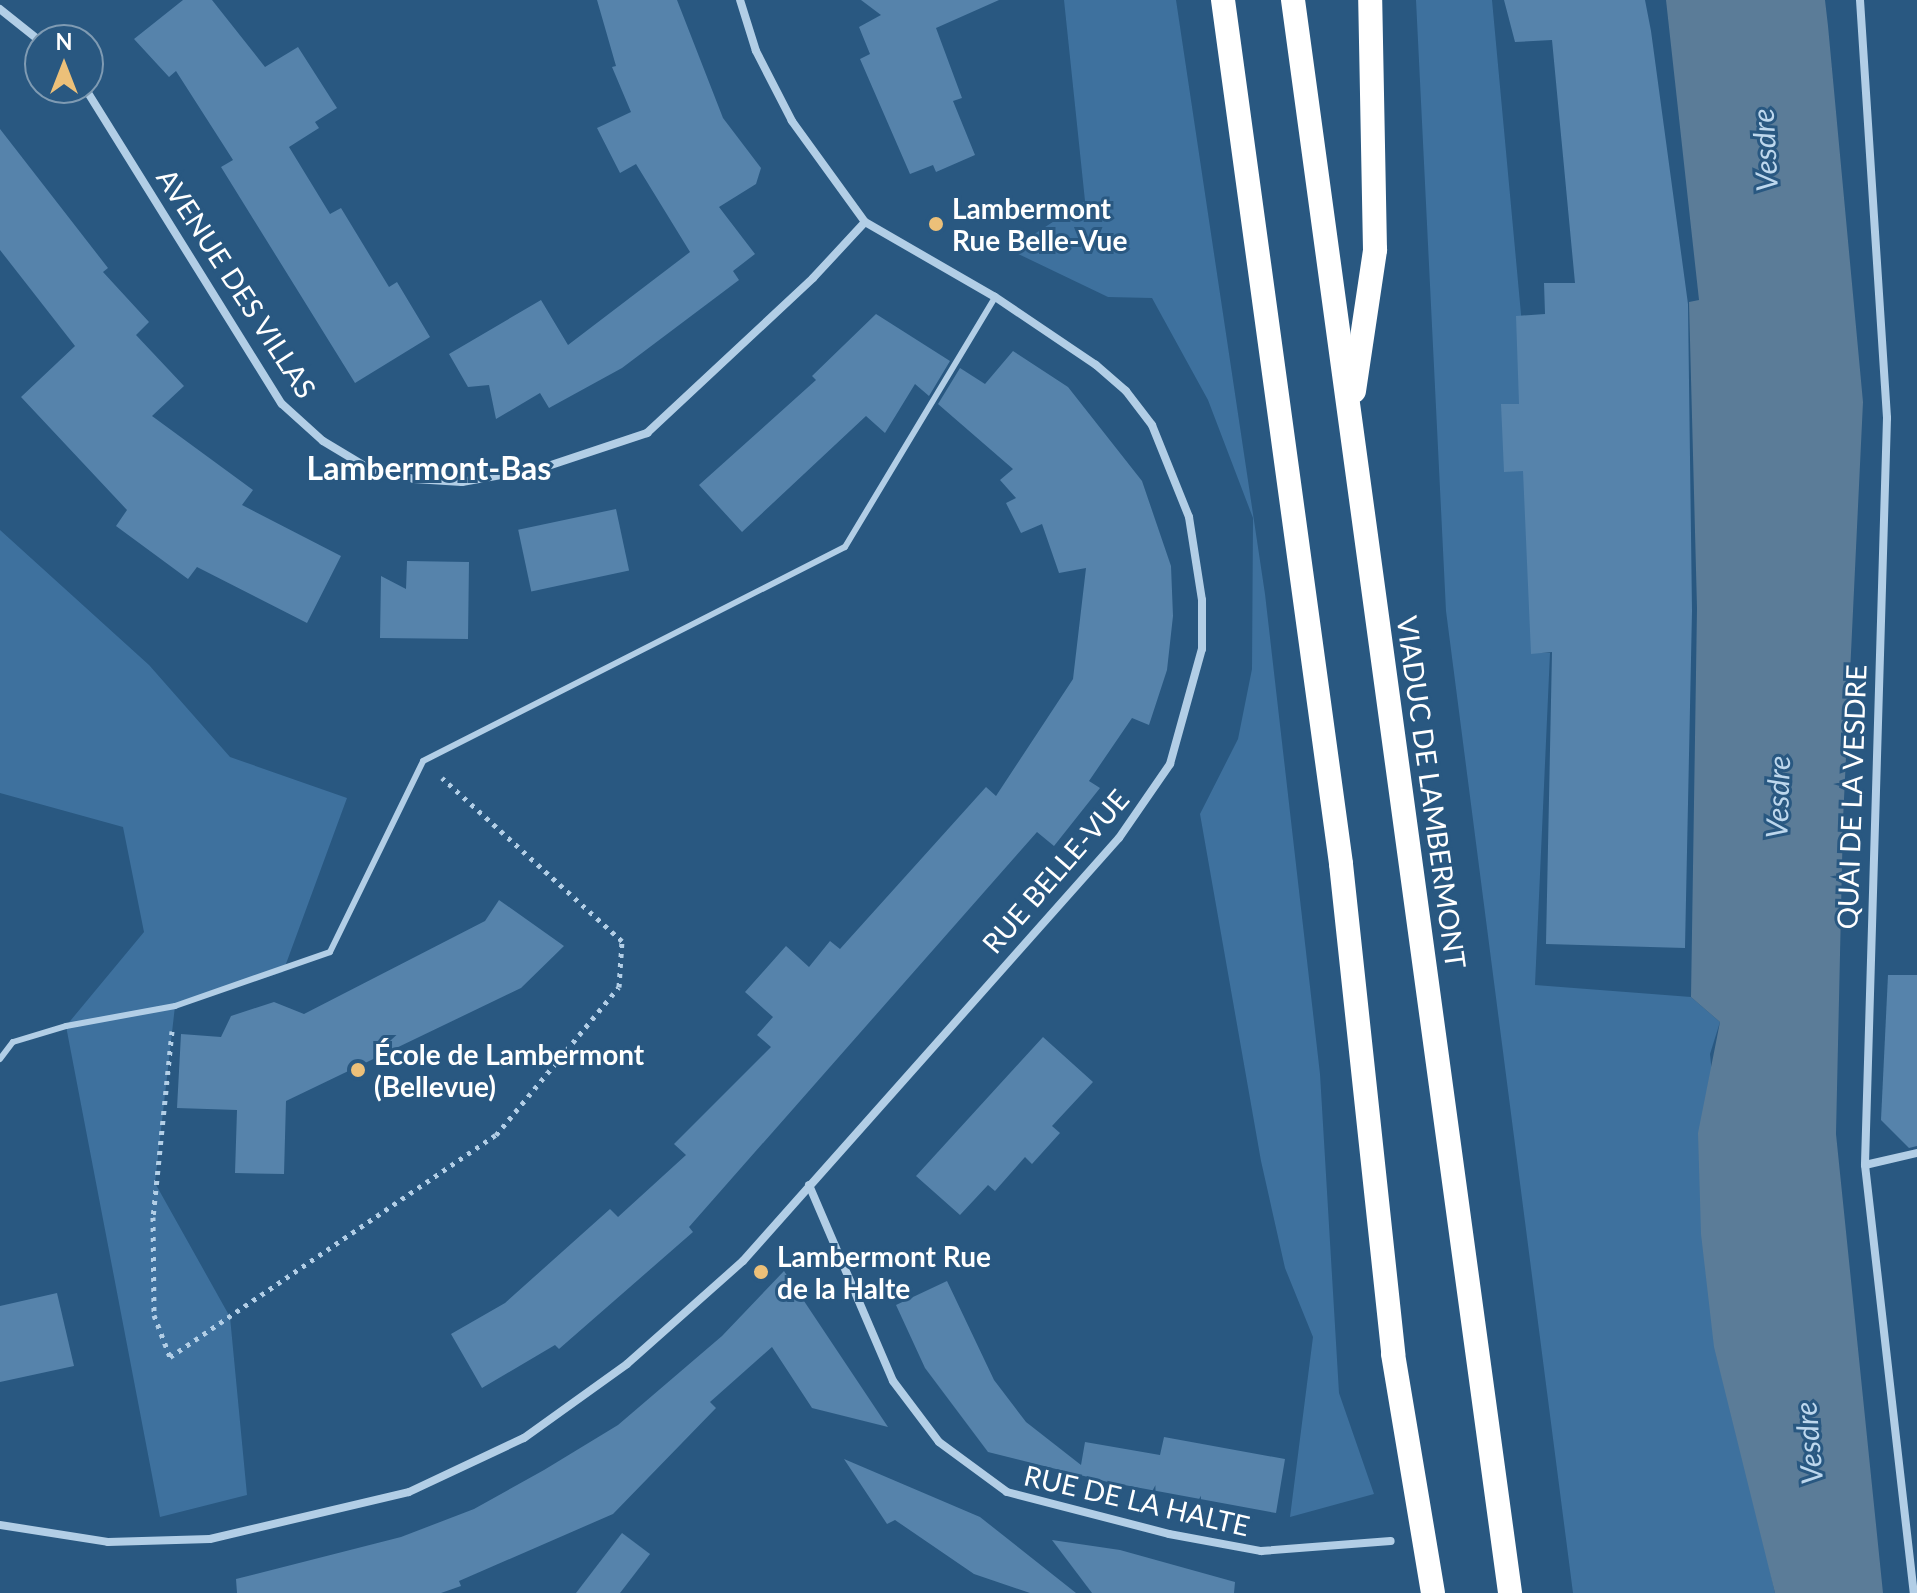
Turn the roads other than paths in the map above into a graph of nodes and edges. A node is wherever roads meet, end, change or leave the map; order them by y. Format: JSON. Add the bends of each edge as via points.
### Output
{"nodes":[{"id":1,"x":740,"y":0,"type":"edge"},
{"id":2,"x":1223,"y":0,"type":"edge"},
{"id":3,"x":1293,"y":0,"type":"edge"},
{"id":4,"x":1370,"y":0,"type":"edge"},
{"id":5,"x":1860,"y":0,"type":"edge"},
{"id":6,"x":0,"y":9,"type":"edge"},
{"id":7,"x":24,"y":28,"type":"edge"},
{"id":8,"x":95,"y":104,"type":"edge"},
{"id":9,"x":865,"y":222,"type":"junction"},
{"id":10,"x":995,"y":297,"type":"junction"},
{"id":11,"x":1351,"y":417,"type":"junction"},
{"id":12,"x":0,"y":1059,"type":"edge"},
{"id":13,"x":1917,"y":1153,"type":"edge"},
{"id":14,"x":1865,"y":1165,"type":"junction"},
{"id":15,"x":809,"y":1185,"type":"junction"},
{"id":16,"x":0,"y":1525,"type":"edge"},
{"id":17,"x":1391,"y":1541,"type":"dead end"},
{"id":18,"x":1433,"y":1593,"type":"edge"},
{"id":19,"x":1510,"y":1593,"type":"edge"},
{"id":20,"x":1914,"y":1593,"type":"edge"}],
"edges":[{"from":1,"to":9,"type":"street","name":"RUE BELLE-VUE","via":[[756,51],[792,121]]},
{"from":2,"to":18,"type":"highway","via":[[1341,864],[1393,1354]]},
{"from":3,"to":11,"type":"highway","name":"VIADUC DE LAMBERMONT"},
{"from":4,"to":11,"type":"highway","via":[[1375,250]]},
{"from":5,"to":14,"type":"street","name":"QUAI DE LA VESDRE","via":[[1887,418]]},
{"from":6,"to":7,"type":"street"},
{"from":8,"to":9,"type":"street","name":"AVENUE DES VILLAS","via":[[282,404],[323,441],[368,468],[414,479],[462,482],[545,467],[647,433],[813,278]]},
{"from":9,"to":10,"type":"street","name":"RUE BELLE-VUE"},
{"from":10,"to":12,"type":"lane","via":[[845,547],[423,761],[330,952],[175,1006],[13,1042]]},
{"from":10,"to":15,"type":"street","name":"RUE BELLE-VUE","via":[[1096,365],[1126,391],[1152,425],[1189,517],[1202,600],[1202,649],[1170,764],[1119,838]]},
{"from":11,"to":19,"type":"highway","name":"VIADUC DE LAMBERMONT"},
{"from":13,"to":14,"type":"street"},
{"from":14,"to":20,"type":"street","name":"QUAI DE LA VESDRE"},
{"from":15,"to":16,"type":"street","name":"RUE BELLE-VUE","via":[[743,1261],[627,1364],[524,1438],[409,1492],[210,1539],[108,1542]]},
{"from":15,"to":17,"type":"street","name":"RUE DE LA HALTE","via":[[893,1381],[939,1442],[1007,1492],[1169,1534],[1261,1551]]}]}
